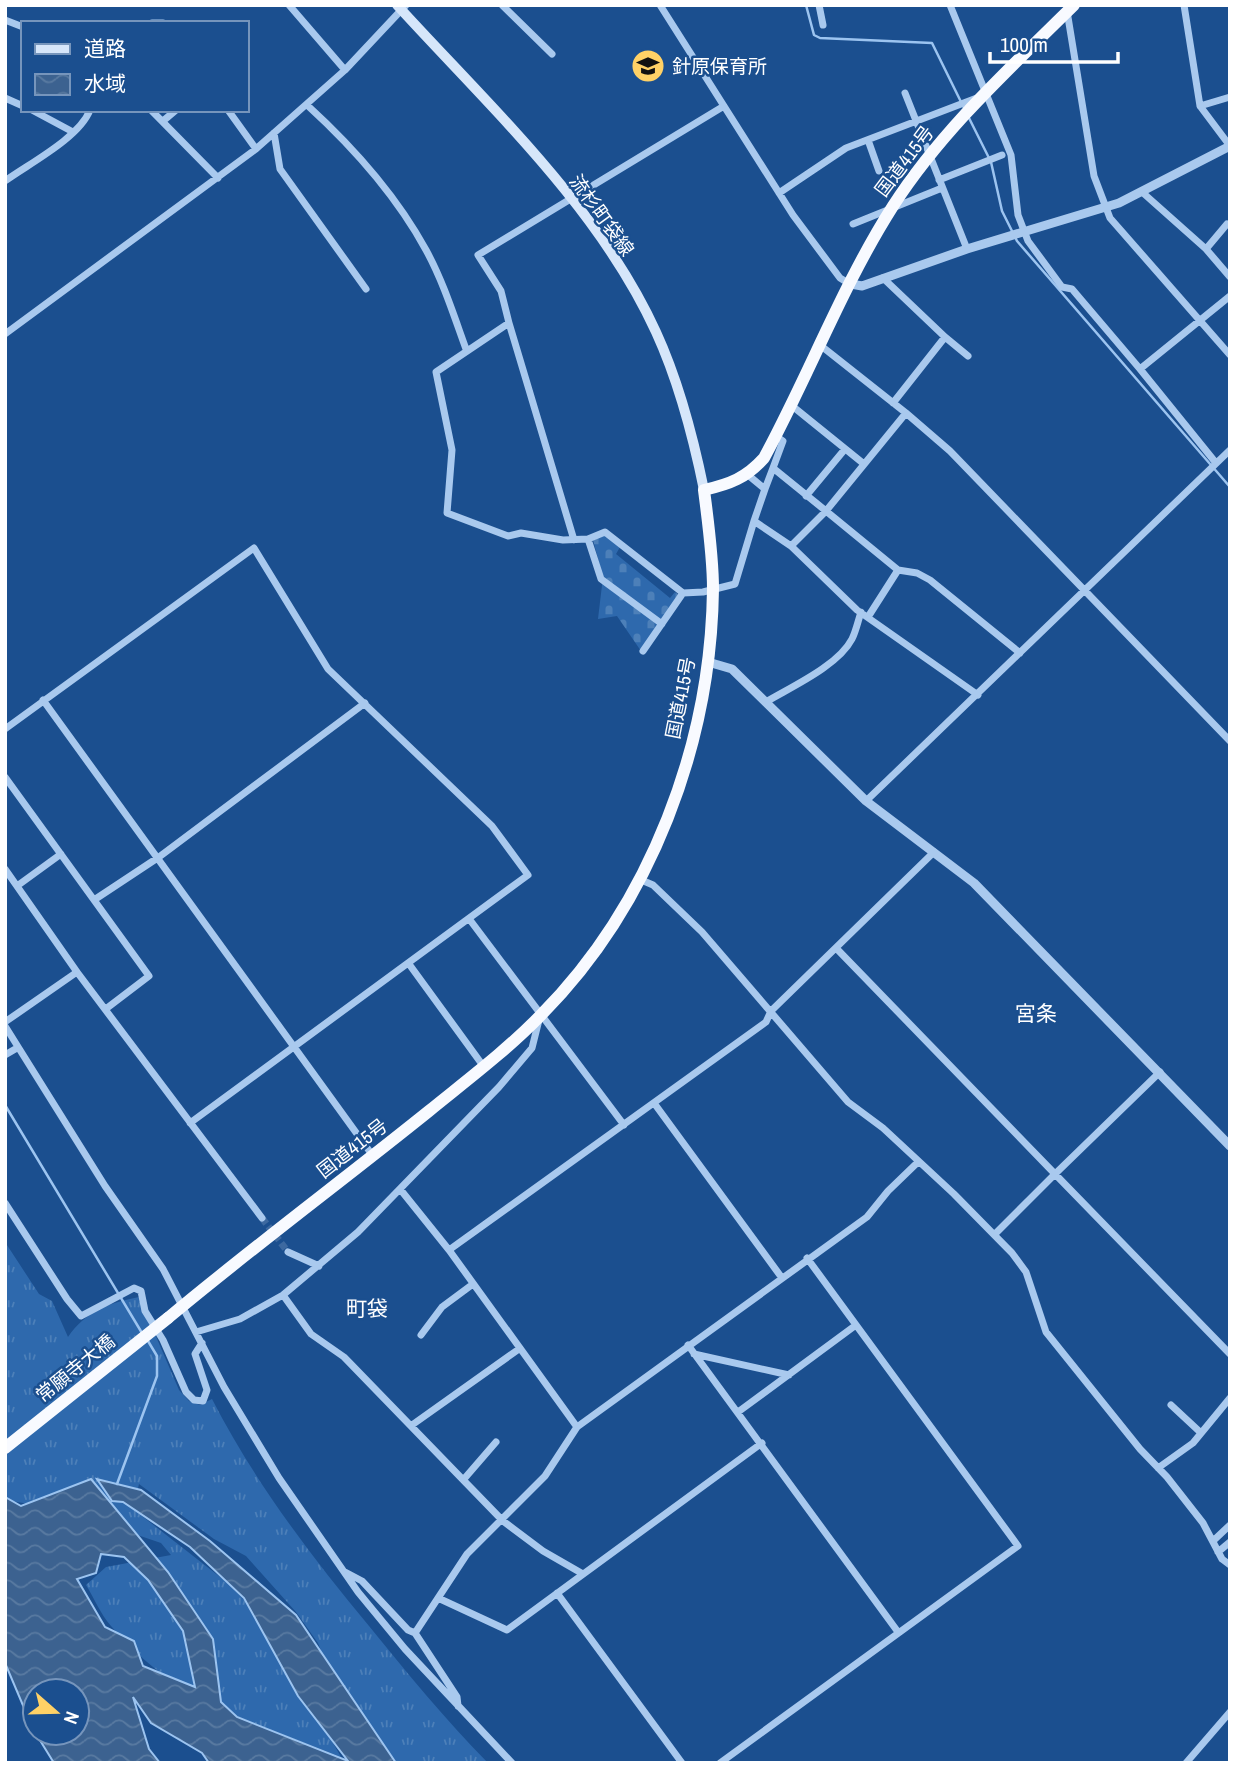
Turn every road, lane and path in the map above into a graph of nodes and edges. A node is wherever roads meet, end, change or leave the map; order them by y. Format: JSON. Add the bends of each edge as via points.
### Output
{"nodes":[{"id":1,"x":289,"y":5,"type":"edge"},
{"id":2,"x":502,"y":5,"type":"edge"},
{"id":3,"x":660,"y":5,"type":"edge"},
{"id":4,"x":819,"y":5,"type":"edge"},
{"id":5,"x":950,"y":5,"type":"edge"},
{"id":6,"x":1184,"y":5,"type":"edge"},
{"id":7,"x":401,"y":7,"type":"edge"},
{"id":8,"x":1069,"y":8,"type":"edge"},
{"id":9,"x":823,"y":24,"type":"dead end"},
{"id":10,"x":552,"y":54,"type":"dead end"},
{"id":11,"x":345,"y":70,"type":"junction"},
{"id":12,"x":905,"y":93,"type":"dead end"},
{"id":13,"x":986,"y":95,"type":"junction"},
{"id":14,"x":1230,"y":97,"type":"edge"},
{"id":15,"x":5,"y":98,"type":"edge"},
{"id":16,"x":21,"y":105,"type":"edge"},
{"id":17,"x":307,"y":106,"type":"junction"},
{"id":18,"x":723,"y":106,"type":"junction"},
{"id":19,"x":1200,"y":106,"type":"junction"},
{"id":20,"x":36,"y":112,"type":"edge"},
{"id":21,"x":89,"y":112,"type":"edge"},
{"id":22,"x":153,"y":112,"type":"edge"},
{"id":23,"x":174,"y":112,"type":"edge"},
{"id":24,"x":229,"y":112,"type":"edge"},
{"id":25,"x":163,"y":121,"type":"junction"},
{"id":26,"x":916,"y":122,"type":"junction"},
{"id":27,"x":73,"y":132,"type":"junction"},
{"id":28,"x":274,"y":133,"type":"junction"},
{"id":29,"x":868,"y":140,"type":"junction"},
{"id":30,"x":1230,"y":146,"type":"edge"},
{"id":31,"x":256,"y":149,"type":"junction"},
{"id":32,"x":1002,"y":155,"type":"dead end"},
{"id":33,"x":929,"y":156,"type":"junction"},
{"id":34,"x":880,"y":171,"type":"dead end"},
{"id":35,"x":218,"y":178,"type":"junction"},
{"id":36,"x":5,"y":181,"type":"edge"},
{"id":37,"x":941,"y":184,"type":"junction"},
{"id":38,"x":779,"y":192,"type":"junction"},
{"id":39,"x":1142,"y":192,"type":"junction"},
{"id":40,"x":571,"y":198,"type":"junction"},
{"id":41,"x":893,"y":206,"type":"junction"},
{"id":42,"x":1105,"y":208,"type":"junction"},
{"id":43,"x":853,"y":224,"type":"dead end"},
{"id":44,"x":1227,"y":224,"type":"dead end"},
{"id":45,"x":1026,"y":230,"type":"junction"},
{"id":46,"x":967,"y":249,"type":"junction"},
{"id":47,"x":1206,"y":249,"type":"junction"},
{"id":48,"x":1230,"y":277,"type":"edge"},
{"id":49,"x":883,"y":278,"type":"junction"},
{"id":50,"x":851,"y":284,"type":"junction"},
{"id":51,"x":366,"y":289,"type":"dead end"},
{"id":52,"x":1230,"y":296,"type":"edge"},
{"id":53,"x":1198,"y":318,"type":"junction"},
{"id":54,"x":509,"y":323,"type":"junction"},
{"id":55,"x":5,"y":334,"type":"edge"},
{"id":56,"x":945,"y":337,"type":"junction"},
{"id":57,"x":820,"y":345,"type":"junction"},
{"id":58,"x":466,"y":349,"type":"junction"},
{"id":59,"x":1230,"y":355,"type":"edge"},
{"id":60,"x":968,"y":356,"type":"dead end"},
{"id":61,"x":1140,"y":369,"type":"junction"},
{"id":62,"x":893,"y":402,"type":"junction"},
{"id":63,"x":791,"y":405,"type":"junction"},
{"id":64,"x":906,"y":413,"type":"junction"},
{"id":65,"x":776,"y":436,"type":"junction"},
{"id":66,"x":845,"y":449,"type":"junction"},
{"id":67,"x":1230,"y":450,"type":"edge"},
{"id":68,"x":1216,"y":463,"type":"junction"},
{"id":69,"x":864,"y":464,"type":"junction"},
{"id":70,"x":773,"y":468,"type":"junction"},
{"id":71,"x":748,"y":475,"type":"junction"},
{"id":72,"x":704,"y":489,"type":"junction"},
{"id":73,"x":765,"y":489,"type":"junction"},
{"id":74,"x":806,"y":496,"type":"junction"},
{"id":75,"x":826,"y":512,"type":"junction"},
{"id":76,"x":754,"y":521,"type":"junction"},
{"id":77,"x":587,"y":539,"type":"junction"},
{"id":78,"x":574,"y":540,"type":"junction"},
{"id":79,"x":791,"y":546,"type":"junction"},
{"id":80,"x":898,"y":570,"type":"junction"},
{"id":81,"x":713,"y":589,"type":"junction"},
{"id":82,"x":1083,"y":589,"type":"junction"},
{"id":83,"x":683,"y":593,"type":"junction"},
{"id":84,"x":864,"y":614,"type":"junction"},
{"id":85,"x":662,"y":624,"type":"junction"},
{"id":86,"x":643,"y":651,"type":"dead end"},
{"id":87,"x":1020,"y":653,"type":"junction"},
{"id":88,"x":708,"y":662,"type":"junction"},
{"id":89,"x":978,"y":695,"type":"junction"},
{"id":90,"x":43,"y":700,"type":"junction"},
{"id":91,"x":766,"y":702,"type":"junction"},
{"id":92,"x":365,"y":703,"type":"junction"},
{"id":93,"x":5,"y":729,"type":"edge"},
{"id":94,"x":1230,"y":741,"type":"edge"},
{"id":95,"x":5,"y":777,"type":"edge"},
{"id":96,"x":866,"y":801,"type":"junction"},
{"id":97,"x":934,"y":852,"type":"junction"},
{"id":98,"x":61,"y":854,"type":"junction"},
{"id":99,"x":159,"y":856,"type":"junction"},
{"id":100,"x":5,"y":869,"type":"edge"},
{"id":101,"x":639,"y":879,"type":"junction"},
{"id":102,"x":17,"y":886,"type":"junction"},
{"id":103,"x":94,"y":900,"type":"junction"},
{"id":104,"x":471,"y":920,"type":"junction"},
{"id":105,"x":836,"y":948,"type":"junction"},
{"id":106,"x":409,"y":964,"type":"junction"},
{"id":107,"x":77,"y":972,"type":"junction"},
{"id":108,"x":107,"y":1008,"type":"junction"},
{"id":109,"x":771,"y":1011,"type":"junction"},
{"id":110,"x":541,"y":1016,"type":"junction"},
{"id":111,"x":5,"y":1024,"type":"edge"},
{"id":112,"x":293,"y":1046,"type":"junction"},
{"id":113,"x":17,"y":1048,"type":"junction"},
{"id":114,"x":5,"y":1055,"type":"edge"},
{"id":115,"x":484,"y":1067,"type":"junction"},
{"id":116,"x":1160,"y":1072,"type":"junction"},
{"id":117,"x":654,"y":1102,"type":"junction"},
{"id":118,"x":190,"y":1123,"type":"junction"},
{"id":119,"x":624,"y":1125,"type":"junction"},
{"id":120,"x":1230,"y":1146,"type":"edge"},
{"id":121,"x":373,"y":1156,"type":"junction"},
{"id":122,"x":917,"y":1163,"type":"junction"},
{"id":123,"x":1055,"y":1174,"type":"junction"},
{"id":124,"x":400,"y":1189,"type":"junction"},
{"id":125,"x":5,"y":1203,"type":"edge"},
{"id":126,"x":262,"y":1218,"type":"tunnel mouth"},
{"id":127,"x":995,"y":1234,"type":"junction"},
{"id":128,"x":449,"y":1250,"type":"junction"},
{"id":129,"x":288,"y":1252,"type":"tunnel mouth"},
{"id":130,"x":807,"y":1258,"type":"junction"},
{"id":131,"x":319,"y":1266,"type":"junction"},
{"id":132,"x":782,"y":1278,"type":"junction"},
{"id":133,"x":473,"y":1284,"type":"junction"},
{"id":134,"x":283,"y":1295,"type":"junction"},
{"id":135,"x":183,"y":1305,"type":"junction"},
{"id":136,"x":168,"y":1318,"type":"joint"},
{"id":137,"x":856,"y":1325,"type":"junction"},
{"id":138,"x":196,"y":1332,"type":"junction"},
{"id":139,"x":421,"y":1335,"type":"dead end"},
{"id":140,"x":202,"y":1343,"type":"junction"},
{"id":141,"x":688,"y":1345,"type":"junction"},
{"id":142,"x":519,"y":1349,"type":"junction"},
{"id":143,"x":694,"y":1353,"type":"junction"},
{"id":144,"x":1230,"y":1354,"type":"edge"},
{"id":145,"x":789,"y":1375,"type":"junction"},
{"id":146,"x":1230,"y":1398,"type":"edge"},
{"id":147,"x":1171,"y":1405,"type":"dead end"},
{"id":148,"x":738,"y":1412,"type":"junction"},
{"id":149,"x":412,"y":1425,"type":"junction"},
{"id":150,"x":577,"y":1427,"type":"junction"},
{"id":151,"x":1200,"y":1432,"type":"junction"},
{"id":152,"x":496,"y":1442,"type":"dead end"},
{"id":153,"x":762,"y":1443,"type":"junction"},
{"id":154,"x":5,"y":1448,"type":"edge"},
{"id":155,"x":1158,"y":1468,"type":"junction"},
{"id":156,"x":464,"y":1479,"type":"junction"},
{"id":157,"x":503,"y":1521,"type":"junction"},
{"id":158,"x":1230,"y":1525,"type":"edge"},
{"id":159,"x":1213,"y":1541,"type":"junction"},
{"id":160,"x":1230,"y":1542,"type":"edge"},
{"id":161,"x":1218,"y":1552,"type":"junction"},
{"id":162,"x":1230,"y":1565,"type":"edge"},
{"id":163,"x":345,"y":1572,"type":"junction"},
{"id":164,"x":583,"y":1574,"type":"junction"},
{"id":165,"x":557,"y":1593,"type":"junction"},
{"id":166,"x":438,"y":1598,"type":"junction"},
{"id":167,"x":898,"y":1632,"type":"junction"},
{"id":168,"x":415,"y":1633,"type":"junction"},
{"id":169,"x":458,"y":1707,"type":"junction"},
{"id":170,"x":1230,"y":1712,"type":"edge"},
{"id":171,"x":512,"y":1763,"type":"edge"},
{"id":172,"x":682,"y":1763,"type":"edge"},
{"id":173,"x":720,"y":1763,"type":"edge"},
{"id":174,"x":1186,"y":1763,"type":"edge"}],
"edges":[{"from":1,"to":11,"type":"street"},
{"from":2,"to":10,"type":"street"},
{"from":3,"to":18,"type":"street"},
{"from":4,"to":9,"type":"street"},
{"from":5,"to":13,"type":"street"},
{"from":6,"to":19,"type":"street"},
{"from":7,"to":11,"type":"street"},
{"from":7,"to":40,"type":"main road","name":"流杉町袋線"},
{"from":8,"to":13,"type":"highway","name":"国道415号"},
{"from":8,"to":42,"type":"street","via":[[1094,176]]},
{"from":11,"to":17,"type":"street"},
{"from":12,"to":26,"type":"street"},
{"from":13,"to":26,"type":"street"},
{"from":13,"to":33,"type":"highway","name":"国道415号"},
{"from":13,"to":45,"type":"street","via":[[1014,167],[1014,195]]},
{"from":14,"to":19,"type":"street"},
{"from":15,"to":16,"type":"street"},
{"from":17,"to":28,"type":"street"},
{"from":17,"to":58,"type":"street","via":[[368,167],[426,249]]},
{"from":18,"to":38,"type":"street"},
{"from":18,"to":40,"type":"street"},
{"from":19,"to":30,"type":"street"},
{"from":20,"to":27,"type":"street"},
{"from":21,"to":27,"type":"street"},
{"from":22,"to":25,"type":"street"},
{"from":23,"to":25,"type":"street"},
{"from":24,"to":31,"type":"street"},
{"from":25,"to":35,"type":"street"},
{"from":26,"to":29,"type":"street"},
{"from":26,"to":33,"type":"street"},
{"from":27,"to":36,"type":"street"},
{"from":28,"to":31,"type":"street"},
{"from":28,"to":51,"type":"street","via":[[280,169]]},
{"from":29,"to":34,"type":"street"},
{"from":29,"to":38,"type":"street","via":[[846,148]]},
{"from":30,"to":39,"type":"street"},
{"from":31,"to":35,"type":"street"},
{"from":32,"to":37,"type":"street"},
{"from":33,"to":37,"type":"street"},
{"from":33,"to":41,"type":"highway","name":"国道415号"},
{"from":35,"to":55,"type":"street"},
{"from":37,"to":41,"type":"street"},
{"from":37,"to":46,"type":"street"},
{"from":38,"to":50,"type":"street","via":[[831,268]]},
{"from":39,"to":42,"type":"street"},
{"from":39,"to":47,"type":"street"},
{"from":40,"to":54,"type":"street","via":[[478,255],[501,291]]},
{"from":40,"to":72,"type":"main road","name":"流杉町袋線","via":[[604,241],[656,332],[674,378]]},
{"from":41,"to":43,"type":"street"},
{"from":41,"to":50,"type":"highway","name":"国道415号"},
{"from":42,"to":45,"type":"street"},
{"from":42,"to":53,"type":"street"},
{"from":44,"to":47,"type":"street"},
{"from":45,"to":46,"type":"street"},
{"from":45,"to":61,"type":"street","via":[[1028,241],[1062,287],[1072,289]]},
{"from":46,"to":49,"type":"street"},
{"from":47,"to":48,"type":"street"},
{"from":49,"to":50,"type":"street","via":[[863,286]]},
{"from":49,"to":56,"type":"street"},
{"from":50,"to":57,"type":"highway","name":"国道415号"},
{"from":52,"to":53,"type":"street"},
{"from":53,"to":59,"type":"street"},
{"from":53,"to":61,"type":"street"},
{"from":54,"to":58,"type":"street"},
{"from":54,"to":78,"type":"street"},
{"from":56,"to":60,"type":"street"},
{"from":56,"to":62,"type":"street"},
{"from":57,"to":62,"type":"street"},
{"from":57,"to":63,"type":"highway","name":"国道415号"},
{"from":58,"to":78,"type":"street","via":[[436,372],[452,450],[447,513],[508,536],[521,533]]},
{"from":61,"to":68,"type":"street"},
{"from":62,"to":64,"type":"street"},
{"from":63,"to":65,"type":"highway","name":"国道415号"},
{"from":63,"to":66,"type":"street"},
{"from":64,"to":69,"type":"street"},
{"from":64,"to":82,"type":"street","via":[[950,451]]},
{"from":65,"to":70,"type":"street","via":[[783,441]]},
{"from":65,"to":71,"type":"highway","name":"国道415号"},
{"from":66,"to":69,"type":"street"},
{"from":66,"to":74,"type":"street"},
{"from":67,"to":68,"type":"street"},
{"from":68,"to":82,"type":"street"},
{"from":69,"to":75,"type":"street"},
{"from":70,"to":73,"type":"street"},
{"from":70,"to":74,"type":"street"},
{"from":71,"to":72,"type":"highway"},
{"from":71,"to":73,"type":"street"},
{"from":72,"to":81,"type":"highway","name":"国道415号"},
{"from":73,"to":76,"type":"street"},
{"from":74,"to":75,"type":"street"},
{"from":75,"to":79,"type":"street"},
{"from":75,"to":80,"type":"street"},
{"from":76,"to":79,"type":"street"},
{"from":76,"to":81,"type":"street","via":[[735,584]]},
{"from":77,"to":78,"type":"street"},
{"from":77,"to":83,"type":"street","via":[[605,532]]},
{"from":77,"to":85,"type":"street","via":[[601,579]]},
{"from":79,"to":84,"type":"street"},
{"from":80,"to":84,"type":"street"},
{"from":80,"to":87,"type":"street","via":[[930,580]]},
{"from":81,"to":83,"type":"street"},
{"from":81,"to":88,"type":"highway","name":"国道415号"},
{"from":82,"to":87,"type":"street"},
{"from":82,"to":94,"type":"street"},
{"from":83,"to":85,"type":"street"},
{"from":84,"to":89,"type":"street"},
{"from":84,"to":91,"type":"street","via":[[844,649],[819,671]]},
{"from":85,"to":86,"type":"street"},
{"from":87,"to":89,"type":"street"},
{"from":88,"to":91,"type":"street","via":[[732,669]]},
{"from":88,"to":101,"type":"highway","name":"国道415号","via":[[688,758],[667,820]]},
{"from":89,"to":96,"type":"street"},
{"from":90,"to":92,"type":"street","via":[[254,548],[328,669]]},
{"from":90,"to":93,"type":"street"},
{"from":90,"to":99,"type":"street"},
{"from":91,"to":96,"type":"street"},
{"from":92,"to":99,"type":"street"},
{"from":92,"to":104,"type":"street","via":[[492,826],[528,875]]},
{"from":95,"to":98,"type":"street"},
{"from":96,"to":97,"type":"street"},
{"from":97,"to":105,"type":"street"},
{"from":97,"to":116,"type":"street","via":[[974,883]]},
{"from":98,"to":102,"type":"street"},
{"from":98,"to":103,"type":"street"},
{"from":99,"to":103,"type":"street"},
{"from":99,"to":112,"type":"street"},
{"from":100,"to":102,"type":"street"},
{"from":101,"to":109,"type":"street","via":[[653,885],[702,932]]},
{"from":101,"to":110,"type":"highway","name":"国道415号","via":[[604,938]]},
{"from":102,"to":107,"type":"street"},
{"from":103,"to":108,"type":"street","via":[[149,976]]},
{"from":104,"to":106,"type":"street"},
{"from":104,"to":110,"type":"street"},
{"from":105,"to":109,"type":"street"},
{"from":105,"to":123,"type":"street"},
{"from":106,"to":112,"type":"street"},
{"from":106,"to":115,"type":"street"},
{"from":107,"to":108,"type":"street"},
{"from":107,"to":111,"type":"street"},
{"from":108,"to":118,"type":"street"},
{"from":109,"to":117,"type":"street","via":[[766,1021]]},
{"from":109,"to":122,"type":"street","via":[[848,1102],[883,1128]]},
{"from":110,"to":115,"type":"highway","name":"国道415号"},
{"from":110,"to":119,"type":"street"},
{"from":110,"to":124,"type":"street","via":[[532,1048],[467,1124]]},
{"from":111,"to":113,"type":"street"},
{"from":112,"to":118,"type":"street"},
{"from":112,"to":121,"type":"street"},
{"from":113,"to":114,"type":"street"},
{"from":113,"to":135,"type":"street"},
{"from":115,"to":121,"type":"highway","name":"国道415号"},
{"from":116,"to":120,"type":"street"},
{"from":116,"to":123,"type":"street"},
{"from":117,"to":119,"type":"street"},
{"from":117,"to":132,"type":"street"},
{"from":118,"to":126,"type":"street"},
{"from":119,"to":128,"type":"street"},
{"from":121,"to":135,"type":"highway","name":"国道415号"},
{"from":122,"to":127,"type":"street"},
{"from":122,"to":130,"type":"street","via":[[867,1217]]},
{"from":123,"to":127,"type":"street"},
{"from":123,"to":144,"type":"street"},
{"from":124,"to":128,"type":"street"},
{"from":124,"to":131,"type":"street"},
{"from":125,"to":140,"type":"street","via":[[81,1316],[126,1290],[134,1287],[141,1291],[145,1311],[186,1392],[203,1401],[207,1390],[195,1354]]},
{"from":127,"to":155,"type":"street","via":[[1026,1272],[1046,1332]]},
{"from":128,"to":133,"type":"street"},
{"from":129,"to":131,"type":"street"},
{"from":130,"to":132,"type":"street"},
{"from":130,"to":137,"type":"street"},
{"from":131,"to":134,"type":"street"},
{"from":132,"to":141,"type":"street"},
{"from":133,"to":139,"type":"street","via":[[442,1307]]},
{"from":133,"to":142,"type":"street"},
{"from":134,"to":138,"type":"street","via":[[240,1319]]},
{"from":134,"to":149,"type":"street","via":[[311,1334],[344,1357]]},
{"from":135,"to":136,"type":"highway","name":"国道415号"},
{"from":135,"to":138,"type":"street"},
{"from":136,"to":154,"type":"highway","name":"常願寺大橋","bridge":true},
{"from":137,"to":145,"type":"street"},
{"from":137,"to":167,"type":"street","via":[[1018,1546]]},
{"from":138,"to":140,"type":"street"},
{"from":140,"to":163,"type":"street","via":[[223,1387],[279,1478]]},
{"from":141,"to":143,"type":"street"},
{"from":141,"to":150,"type":"street"},
{"from":142,"to":149,"type":"street"},
{"from":142,"to":150,"type":"street"},
{"from":143,"to":145,"type":"street"},
{"from":143,"to":148,"type":"street"},
{"from":145,"to":148,"type":"street"},
{"from":146,"to":151,"type":"street"},
{"from":147,"to":151,"type":"street"},
{"from":148,"to":153,"type":"street"},
{"from":149,"to":156,"type":"street"},
{"from":150,"to":157,"type":"street","via":[[545,1476]]},
{"from":151,"to":155,"type":"street","via":[[1193,1443]]},
{"from":152,"to":156,"type":"street"},
{"from":153,"to":164,"type":"street"},
{"from":153,"to":167,"type":"street"},
{"from":155,"to":159,"type":"street"},
{"from":156,"to":157,"type":"street"},
{"from":157,"to":164,"type":"street"},
{"from":157,"to":166,"type":"street","via":[[467,1554]]},
{"from":158,"to":159,"type":"street"},
{"from":159,"to":161,"type":"street"},
{"from":160,"to":161,"type":"street"},
{"from":161,"to":162,"type":"street"},
{"from":163,"to":168,"type":"street","via":[[362,1581]]},
{"from":163,"to":169,"type":"street"},
{"from":164,"to":165,"type":"street"},
{"from":165,"to":166,"type":"street","via":[[507,1630]]},
{"from":165,"to":172,"type":"street"},
{"from":166,"to":168,"type":"street"},
{"from":167,"to":173,"type":"street"},
{"from":168,"to":169,"type":"street","via":[[457,1697]]},
{"from":169,"to":171,"type":"street"},
{"from":170,"to":174,"type":"street"}]}
